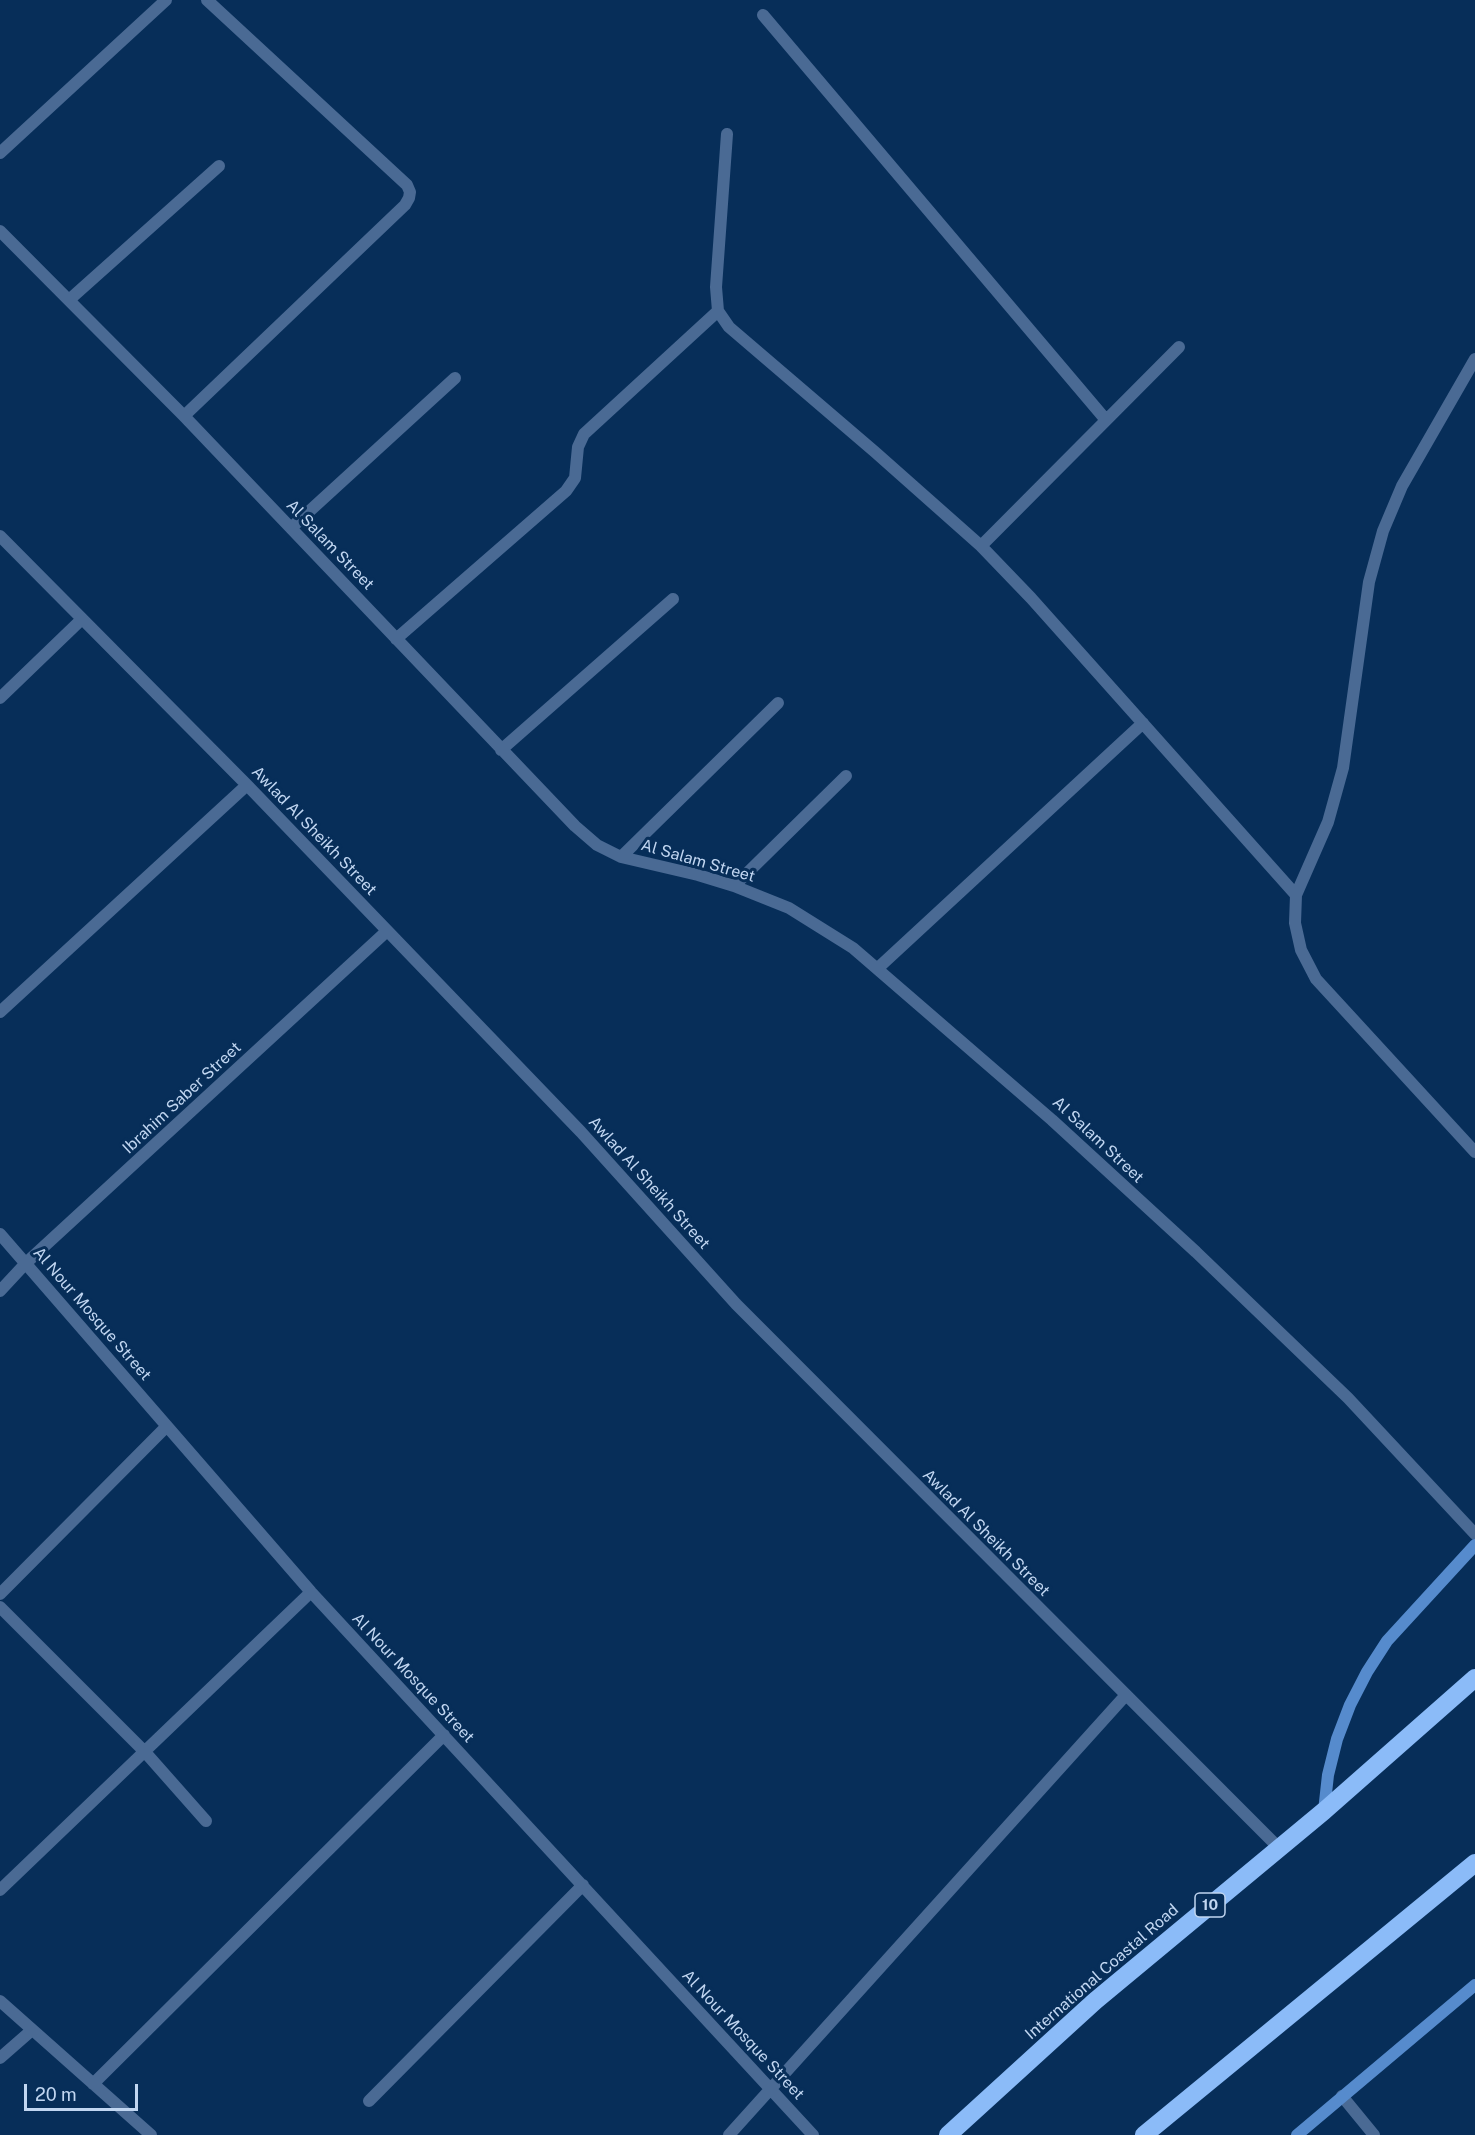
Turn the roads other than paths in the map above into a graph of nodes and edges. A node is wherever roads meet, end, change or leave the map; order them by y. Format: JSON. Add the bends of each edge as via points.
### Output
{"nodes":[{"id":1,"x":166,"y":0,"type":"edge"},
{"id":2,"x":207,"y":0,"type":"edge"},
{"id":3,"x":763,"y":15,"type":"dead end"},
{"id":4,"x":728,"y":134,"type":"dead end"},
{"id":5,"x":0,"y":153,"type":"edge"},
{"id":6,"x":219,"y":166,"type":"dead end"},
{"id":7,"x":0,"y":231,"type":"edge"},
{"id":8,"x":69,"y":300,"type":"junction"},
{"id":9,"x":718,"y":311,"type":"junction"},
{"id":10,"x":1179,"y":347,"type":"dead end"},
{"id":11,"x":1475,"y":359,"type":"edge"},
{"id":12,"x":455,"y":378,"type":"dead end"},
{"id":13,"x":184,"y":416,"type":"junction"},
{"id":14,"x":1106,"y":420,"type":"junction"},
{"id":15,"x":291,"y":528,"type":"junction"},
{"id":16,"x":0,"y":536,"type":"edge"},
{"id":17,"x":981,"y":546,"type":"junction"},
{"id":18,"x":673,"y":599,"type":"dead end"},
{"id":19,"x":82,"y":619,"type":"junction"},
{"id":20,"x":396,"y":639,"type":"junction"},
{"id":21,"x":0,"y":698,"type":"edge"},
{"id":22,"x":778,"y":703,"type":"dead end"},
{"id":23,"x":1143,"y":723,"type":"junction"},
{"id":24,"x":501,"y":750,"type":"junction"},
{"id":25,"x":846,"y":776,"type":"dead end"},
{"id":26,"x":247,"y":785,"type":"junction"},
{"id":27,"x":621,"y":857,"type":"junction"},
{"id":28,"x":734,"y":886,"type":"junction"},
{"id":29,"x":1296,"y":895,"type":"junction"},
{"id":30,"x":387,"y":931,"type":"junction"},
{"id":31,"x":878,"y":968,"type":"junction"},
{"id":32,"x":0,"y":1012,"type":"edge"},
{"id":33,"x":1475,"y":1152,"type":"edge"},
{"id":34,"x":0,"y":1234,"type":"edge"},
{"id":35,"x":26,"y":1263,"type":"junction"},
{"id":36,"x":0,"y":1292,"type":"edge"},
{"id":37,"x":167,"y":1426,"type":"junction"},
{"id":38,"x":1475,"y":1534,"type":"edge"},
{"id":39,"x":1475,"y":1545,"type":"edge"},
{"id":40,"x":311,"y":1592,"type":"junction"},
{"id":41,"x":0,"y":1594,"type":"edge"},
{"id":42,"x":0,"y":1607,"type":"edge"},
{"id":43,"x":1475,"y":1678,"type":"edge"},
{"id":44,"x":1125,"y":1696,"type":"junction"},
{"id":45,"x":444,"y":1736,"type":"junction"},
{"id":46,"x":145,"y":1752,"type":"junction"},
{"id":47,"x":1324,"y":1811,"type":"junction"},
{"id":48,"x":206,"y":1821,"type":"dead end"},
{"id":49,"x":1279,"y":1848,"type":"junction"},
{"id":50,"x":1475,"y":1863,"type":"edge"},
{"id":51,"x":582,"y":1885,"type":"junction"},
{"id":52,"x":0,"y":1890,"type":"edge"},
{"id":53,"x":1475,"y":1985,"type":"edge"},
{"id":54,"x":0,"y":2001,"type":"edge"},
{"id":55,"x":32,"y":2030,"type":"junction"},
{"id":56,"x":0,"y":2058,"type":"edge"},
{"id":57,"x":93,"y":2084,"type":"junction"},
{"id":58,"x":771,"y":2089,"type":"junction"},
{"id":59,"x":1342,"y":2096,"type":"junction"},
{"id":60,"x":369,"y":2101,"type":"dead end"},
{"id":61,"x":151,"y":2135,"type":"edge"},
{"id":62,"x":729,"y":2135,"type":"edge"},
{"id":63,"x":813,"y":2135,"type":"edge"},
{"id":64,"x":948,"y":2135,"type":"edge"},
{"id":65,"x":1144,"y":2135,"type":"edge"},
{"id":66,"x":1297,"y":2135,"type":"edge"},
{"id":67,"x":1374,"y":2135,"type":"edge"}],
"edges":[{"from":1,"to":5,"type":"street"},
{"from":2,"to":13,"type":"street","via":[[407,185],[410,192],[405,205]]},
{"from":3,"to":14,"type":"street"},
{"from":4,"to":9,"type":"street","via":[[716,267]]},
{"from":6,"to":8,"type":"street"},
{"from":7,"to":8,"type":"street","name":"Al Salam Street"},
{"from":8,"to":13,"type":"street","name":"Al Salam Street"},
{"from":9,"to":17,"type":"street","via":[[740,338]]},
{"from":9,"to":20,"type":"street","via":[[584,434],[578,447],[575,478],[566,491]]},
{"from":10,"to":14,"type":"street"},
{"from":11,"to":29,"type":"street","via":[[1402,486],[1383,531],[1369,582],[1343,768],[1328,822]]},
{"from":12,"to":15,"type":"street"},
{"from":13,"to":15,"type":"street","name":"Al Salam Street"},
{"from":14,"to":17,"type":"street"},
{"from":15,"to":20,"type":"street","name":"Al Salam Street"},
{"from":16,"to":19,"type":"street","name":"Awlad Al Sheikh Street"},
{"from":17,"to":23,"type":"street"},
{"from":18,"to":24,"type":"street"},
{"from":19,"to":21,"type":"street"},
{"from":19,"to":26,"type":"street","name":"Awlad Al Sheikh Street"},
{"from":20,"to":24,"type":"street","name":"Al Salam Street"},
{"from":22,"to":27,"type":"street"},
{"from":23,"to":29,"type":"street"},
{"from":23,"to":31,"type":"street"},
{"from":24,"to":27,"type":"street","name":"Al Salam Street","via":[[575,826],[597,845]]},
{"from":25,"to":28,"type":"street"},
{"from":26,"to":30,"type":"street","name":"Awlad Al Sheikh Street"},
{"from":26,"to":32,"type":"street"},
{"from":27,"to":28,"type":"street","name":"Al Salam Street"},
{"from":28,"to":31,"type":"street","name":"Al Salam Street","via":[[789,908]]},
{"from":29,"to":33,"type":"street","via":[[1295,923],[1301,950],[1316,980]]},
{"from":30,"to":35,"type":"street","name":"Ibrahim Saber Street"},
{"from":30,"to":44,"type":"street","name":"Awlad Al Sheikh Street","via":[[580,1132],[736,1304]]},
{"from":31,"to":38,"type":"street","name":"Al Salam Street","via":[[1196,1252],[1348,1398]]},
{"from":34,"to":35,"type":"street","name":"Al Nour Mosque Street"},
{"from":35,"to":36,"type":"street","name":"Ibrahim Saber Street"},
{"from":35,"to":37,"type":"street","name":"Al Nour Mosque Street"},
{"from":37,"to":40,"type":"street","name":"Al Nour Mosque Street"},
{"from":37,"to":41,"type":"street"},
{"from":39,"to":47,"type":"street","via":[[1387,1641],[1367,1672],[1337,1739]]},
{"from":40,"to":45,"type":"street","name":"Al Nour Mosque Street"},
{"from":40,"to":46,"type":"street"},
{"from":42,"to":46,"type":"street"},
{"from":43,"to":47,"type":"highway","name":"International Coastal Road","number":"10"},
{"from":44,"to":49,"type":"street","name":"Awlad Al Sheikh Street"},
{"from":44,"to":58,"type":"street"},
{"from":45,"to":51,"type":"street","name":"Al Nour Mosque Street"},
{"from":45,"to":57,"type":"street"},
{"from":46,"to":48,"type":"street"},
{"from":46,"to":52,"type":"street"},
{"from":47,"to":49,"type":"highway","name":"International Coastal Road","number":"10"},
{"from":49,"to":64,"type":"highway","name":"International Coastal Road","number":"10","via":[[1095,2001]]},
{"from":50,"to":65,"type":"highway"},
{"from":51,"to":58,"type":"street","name":"Al Nour Mosque Street"},
{"from":51,"to":60,"type":"street"},
{"from":53,"to":59,"type":"street"},
{"from":54,"to":55,"type":"street"},
{"from":55,"to":56,"type":"street"},
{"from":55,"to":57,"type":"street"},
{"from":57,"to":61,"type":"street"},
{"from":58,"to":62,"type":"street"},
{"from":58,"to":63,"type":"street","name":"Al Nour Mosque Street"},
{"from":59,"to":66,"type":"street"},
{"from":59,"to":67,"type":"street"}]}
